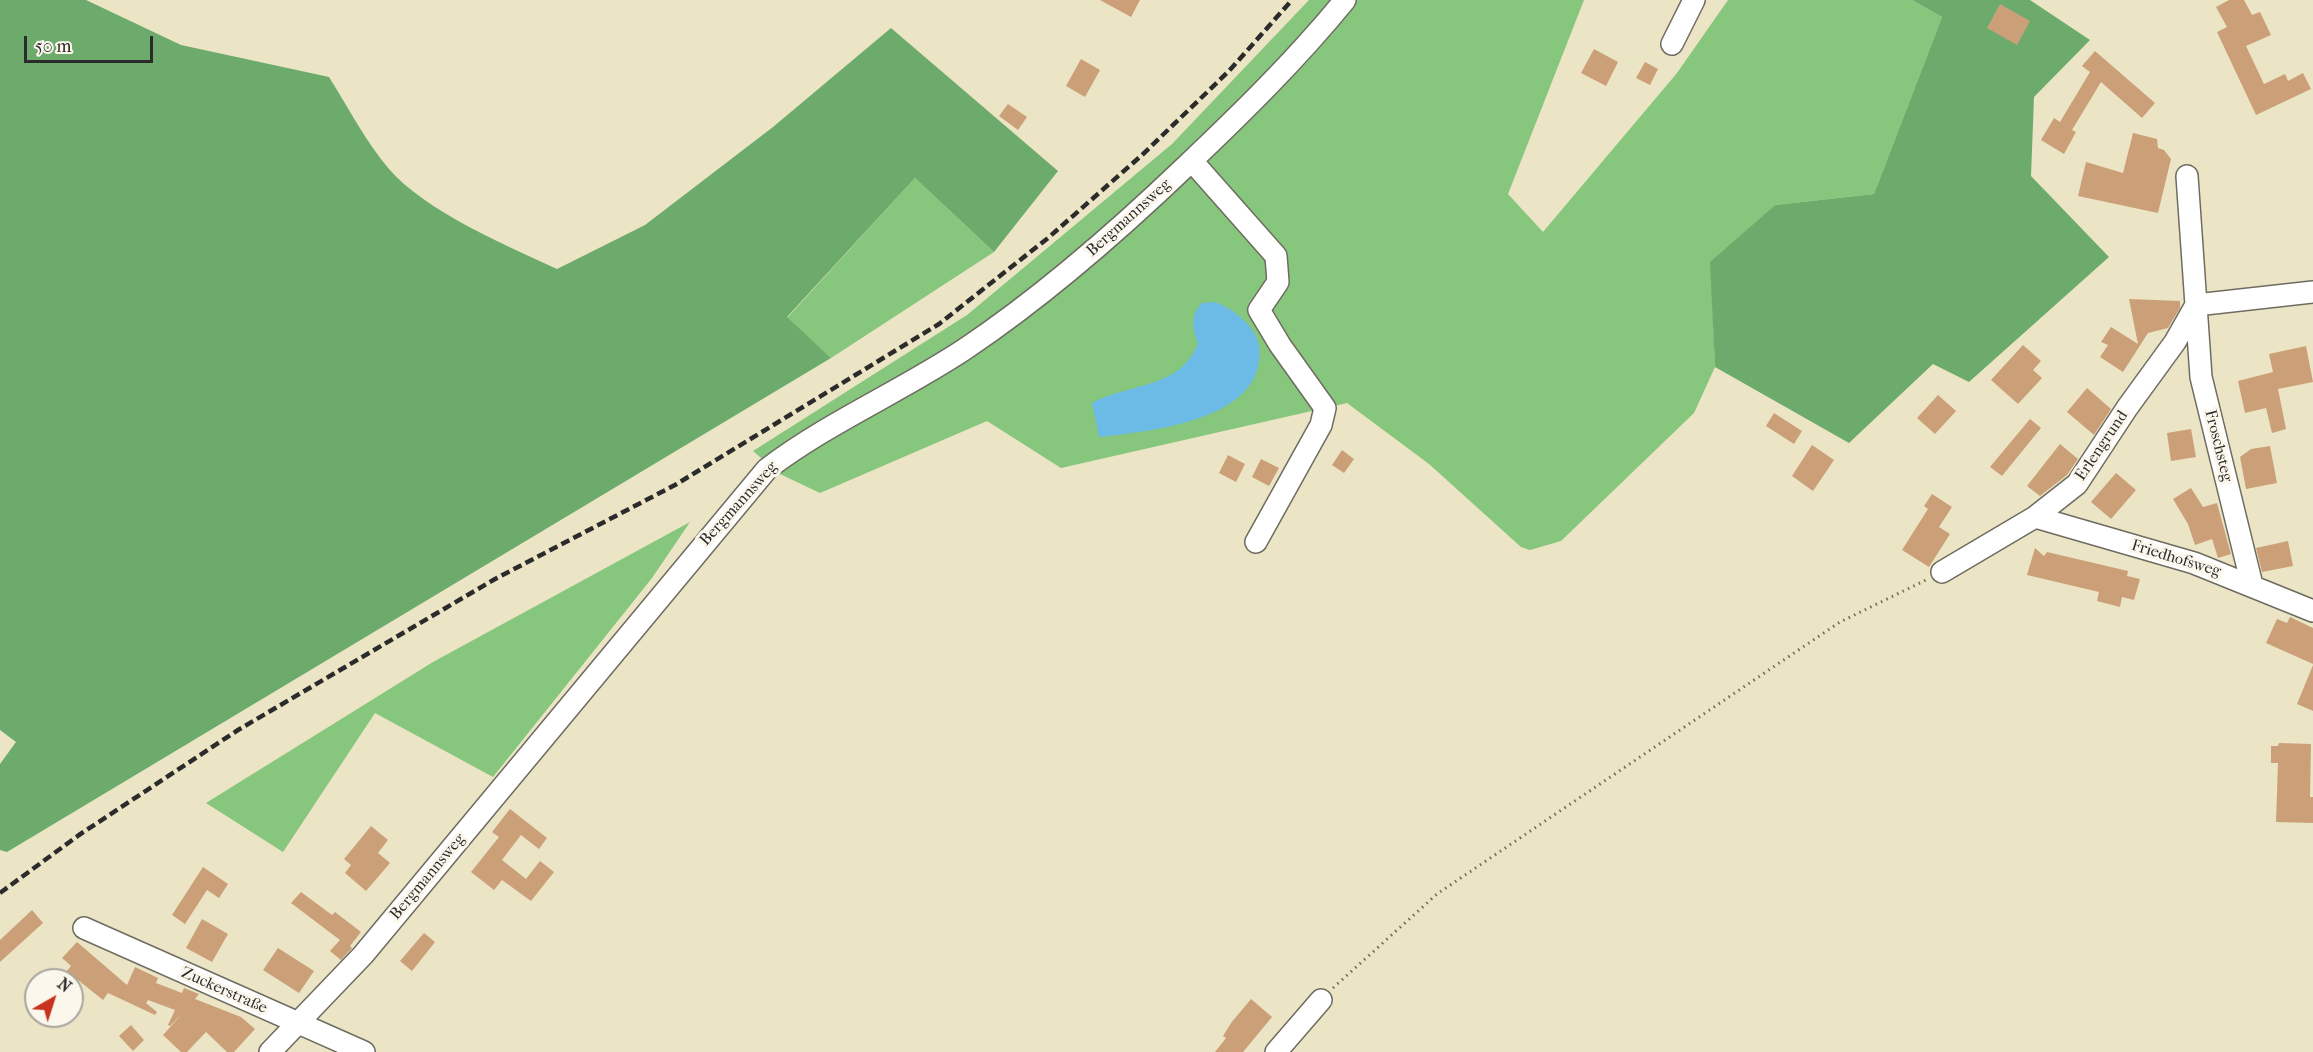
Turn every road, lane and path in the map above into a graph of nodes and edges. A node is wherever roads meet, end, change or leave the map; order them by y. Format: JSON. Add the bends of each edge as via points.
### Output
{"nodes":[{"id":1,"x":1345,"y":0,"type":"edge"},
{"id":2,"x":1694,"y":0,"type":"edge"},
{"id":3,"x":1672,"y":44,"type":"dead end"},
{"id":4,"x":1192,"y":161,"type":"junction"},
{"id":5,"x":2187,"y":176,"type":"dead end"},
{"id":6,"x":2313,"y":292,"type":"edge"},
{"id":7,"x":2196,"y":305,"type":"junction"},
{"id":8,"x":2035,"y":518,"type":"junction"},
{"id":9,"x":1256,"y":542,"type":"dead end"},
{"id":10,"x":1942,"y":572,"type":"joint"},
{"id":11,"x":2252,"y":585,"type":"junction"},
{"id":12,"x":2313,"y":610,"type":"edge"},
{"id":13,"x":84,"y":928,"type":"dead end"},
{"id":14,"x":1321,"y":1000,"type":"joint"},
{"id":15,"x":299,"y":1025,"type":"junction"},
{"id":16,"x":270,"y":1052,"type":"edge"},
{"id":17,"x":364,"y":1052,"type":"edge"},
{"id":18,"x":1276,"y":1052,"type":"edge"}],
"edges":[{"from":1,"to":4,"type":"street","name":"Bergmannsweg","via":[[1243,113]]},
{"from":2,"to":3,"type":"street"},
{"from":4,"to":9,"type":"street","via":[[1276,256],[1278,282],[1259,310],[1325,408],[1321,425]]},
{"from":4,"to":15,"type":"street","name":"Bergmannsweg","via":[[1055,284],[963,350],[804,441],[767,469],[363,955]]},
{"from":5,"to":7,"type":"street"},
{"from":6,"to":7,"type":"street"},
{"from":7,"to":8,"type":"street","name":"Erlengrund","via":[[2077,484]]},
{"from":7,"to":11,"type":"street","name":"Froschsteg","via":[[2201,377]]},
{"from":8,"to":10,"type":"street","name":"Erlengrund"},
{"from":8,"to":11,"type":"street","name":"Friedhofsweg","via":[[2194,563]]},
{"from":10,"to":14,"type":"path","via":[[1840,622],[1437,894]]},
{"from":11,"to":12,"type":"street","name":"Friedhofsweg"},
{"from":13,"to":15,"type":"street","name":"Zuckerstraße"},
{"from":14,"to":18,"type":"street"},
{"from":15,"to":16,"type":"street","name":"Bergmannsweg"},
{"from":15,"to":17,"type":"street","name":"Zuckerstraße"}]}
